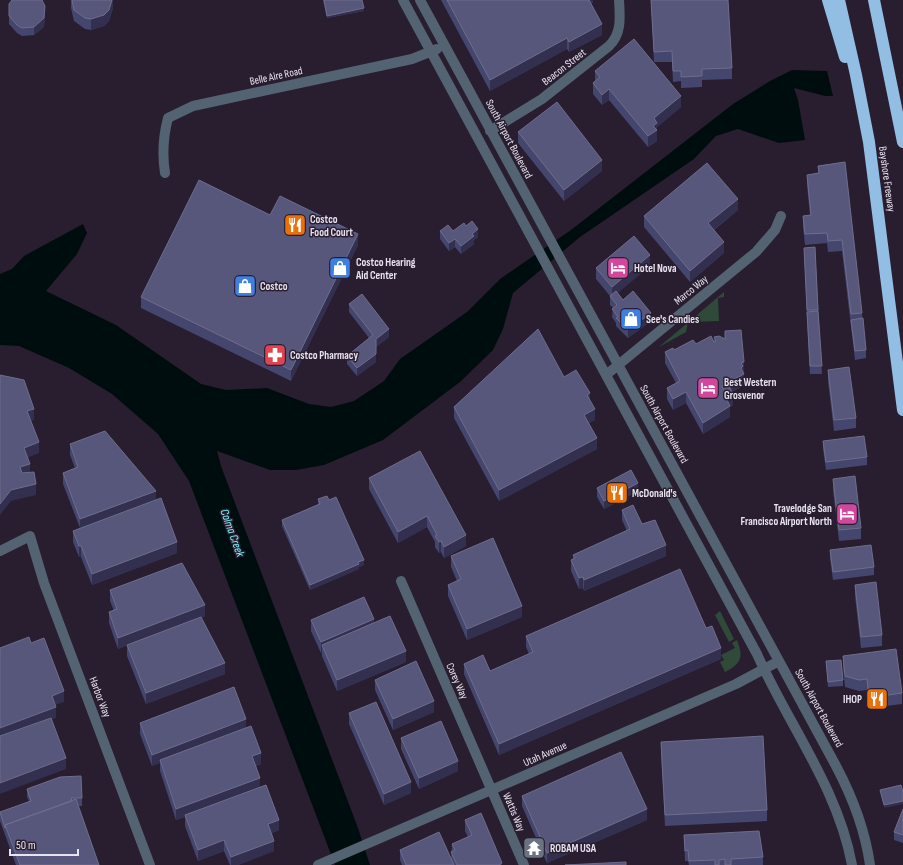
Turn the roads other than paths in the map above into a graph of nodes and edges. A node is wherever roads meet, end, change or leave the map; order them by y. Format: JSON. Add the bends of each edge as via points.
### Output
{"nodes":[{"id":1,"x":403,"y":0,"type":"edge"},
{"id":2,"x":420,"y":0,"type":"edge"},
{"id":3,"x":619,"y":0,"type":"edge"},
{"id":4,"x":828,"y":0,"type":"edge"},
{"id":5,"x":839,"y":0,"type":"edge"},
{"id":6,"x":876,"y":4,"type":"edge"},
{"id":7,"x":444,"y":45,"type":"junction"},
{"id":8,"x":431,"y":52,"type":"junction"},
{"id":9,"x":490,"y":131,"type":"junction"},
{"id":10,"x":903,"y":142,"type":"edge"},
{"id":11,"x":165,"y":173,"type":"dead end"},
{"id":12,"x":878,"y":208,"type":"junction"},
{"id":13,"x":781,"y":216,"type":"dead end"},
{"id":14,"x":618,"y":365,"type":"junction"},
{"id":15,"x":606,"y":375,"type":"junction"},
{"id":16,"x":903,"y":410,"type":"edge"},
{"id":17,"x":0,"y":551,"type":"edge"},
{"id":18,"x":401,"y":581,"type":"dead end"},
{"id":19,"x":779,"y":661,"type":"junction"},
{"id":20,"x":764,"y":669,"type":"junction"},
{"id":21,"x":491,"y":790,"type":"junction"},
{"id":22,"x":150,"y":865,"type":"edge"},
{"id":23,"x":318,"y":865,"type":"edge"},
{"id":24,"x":524,"y":865,"type":"edge"},
{"id":25,"x":852,"y":865,"type":"edge"},
{"id":26,"x":870,"y":865,"type":"edge"}],
"edges":[{"from":1,"to":8,"type":"street"},
{"from":2,"to":7,"type":"street","name":"South Airport Boulevard"},
{"from":3,"to":9,"type":"street","name":"Beacon Street","via":[[621,23],[615,40],[542,99]]},
{"from":4,"to":12,"type":"highway","via":[[862,124]]},
{"from":5,"to":12,"type":"highway","name":"Bayshore Freeway","via":[[864,112]]},
{"from":6,"to":10,"type":"highway","name":"Bayshore Freeway"},
{"from":7,"to":8,"type":"street","name":"Belle Aire Road"},
{"from":7,"to":9,"type":"street","name":"South Airport Boulevard"},
{"from":8,"to":11,"type":"street","name":"Belle Aire Road","via":[[412,59],[180,111],[168,118],[166,126],[163,155]]},
{"from":8,"to":15,"type":"street"},
{"from":9,"to":14,"type":"street","name":"South Airport Boulevard"},
{"from":12,"to":16,"type":"highway","name":"Bayshore Freeway"},
{"from":13,"to":14,"type":"street","name":"Marco Way","via":[[775,230],[756,252]]},
{"from":14,"to":15,"type":"street","name":"Marco Way"},
{"from":14,"to":19,"type":"street","name":"South Airport Boulevard"},
{"from":15,"to":20,"type":"street"},
{"from":17,"to":22,"type":"street","name":"Harbor Way","via":[[30,536],[44,583]]},
{"from":18,"to":21,"type":"street","name":"Corey Way"},
{"from":19,"to":20,"type":"street","name":"Utah Avenue"},
{"from":19,"to":26,"type":"street","name":"South Airport Boulevard","via":[[848,789],[863,830]]},
{"from":20,"to":21,"type":"street","name":"Utah Avenue","via":[[736,684]]},
{"from":20,"to":25,"type":"street","via":[[831,796],[845,835]]},
{"from":21,"to":23,"type":"street","name":"Utah Avenue"},
{"from":21,"to":24,"type":"street","name":"Wattis Way"}]}
